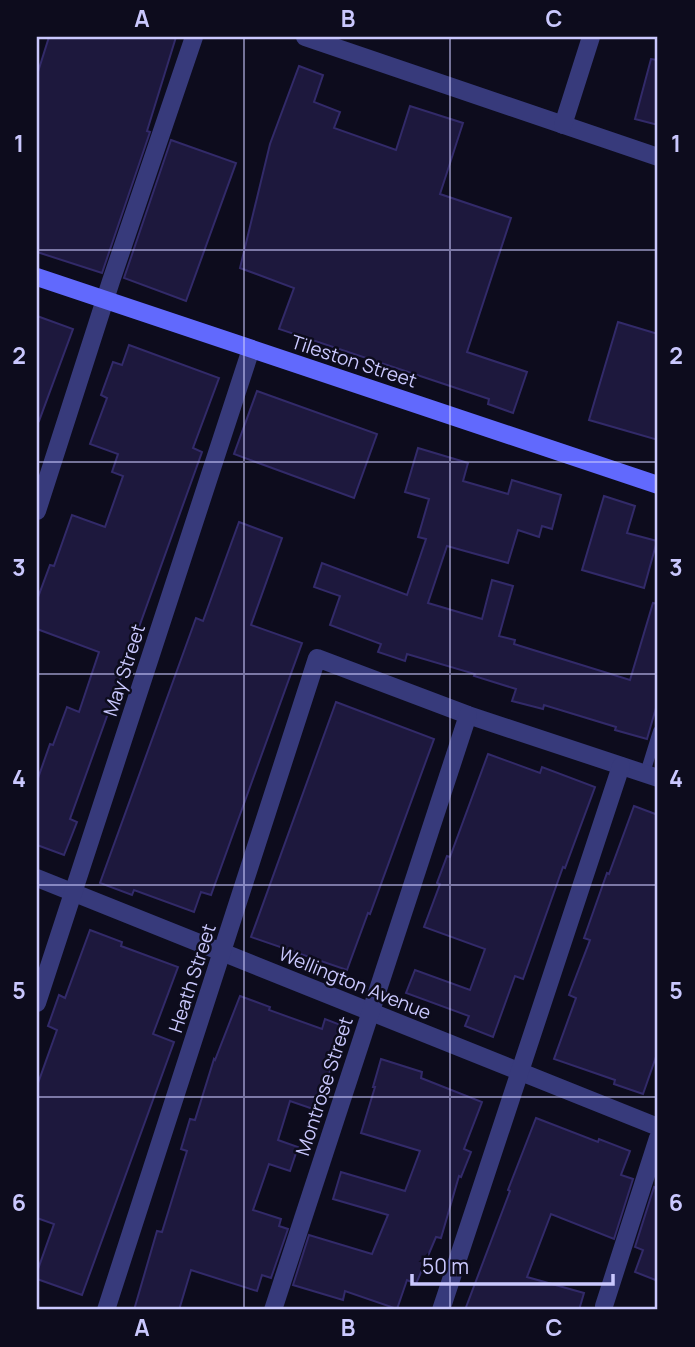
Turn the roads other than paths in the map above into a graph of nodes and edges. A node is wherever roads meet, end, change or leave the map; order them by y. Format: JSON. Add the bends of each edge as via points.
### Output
{"nodes":[{"id":1,"x":194,"y":37,"type":"edge"},
{"id":2,"x":305,"y":37,"type":"edge"},
{"id":3,"x":592,"y":37,"type":"edge"},
{"id":4,"x":564,"y":125,"type":"junction"},
{"id":5,"x":658,"y":157,"type":"edge"},
{"id":6,"x":37,"y":277,"type":"edge"},
{"id":7,"x":105,"y":300,"type":"junction"},
{"id":8,"x":251,"y":349,"type":"junction"},
{"id":9,"x":658,"y":485,"type":"edge"},
{"id":10,"x":37,"y":511,"type":"edge"},
{"id":11,"x":468,"y":715,"type":"junction"},
{"id":12,"x":658,"y":731,"type":"edge"},
{"id":13,"x":621,"y":766,"type":"junction"},
{"id":14,"x":651,"y":776,"type":"edge"},
{"id":15,"x":37,"y":878,"type":"edge"},
{"id":16,"x":73,"y":892,"type":"junction"},
{"id":17,"x":222,"y":952,"type":"junction"},
{"id":18,"x":37,"y":1003,"type":"edge"},
{"id":19,"x":371,"y":1012,"type":"junction"},
{"id":20,"x":520,"y":1072,"type":"junction"},
{"id":21,"x":658,"y":1127,"type":"edge"},
{"id":22,"x":658,"y":1138,"type":"edge"},
{"id":23,"x":604,"y":1306,"type":"dead end"},
{"id":24,"x":106,"y":1310,"type":"edge"},
{"id":25,"x":273,"y":1310,"type":"edge"},
{"id":26,"x":440,"y":1310,"type":"edge"}],
"edges":[{"from":1,"to":7,"type":"street"},
{"from":2,"to":4,"type":"street"},
{"from":3,"to":4,"type":"street"},
{"from":4,"to":5,"type":"street"},
{"from":6,"to":7,"type":"main road","name":"Tileston Street"},
{"from":7,"to":8,"type":"main road","name":"Tileston Street"},
{"from":7,"to":10,"type":"street"},
{"from":8,"to":9,"type":"main road","name":"Tileston Street"},
{"from":8,"to":16,"type":"street","name":"May Street"},
{"from":11,"to":13,"type":"street"},
{"from":11,"to":17,"type":"street","name":"Heath Street","via":[[317,658]]},
{"from":11,"to":19,"type":"street","name":"Montrose Street"},
{"from":12,"to":14,"type":"lane"},
{"from":13,"to":14,"type":"street"},
{"from":13,"to":20,"type":"street"},
{"from":15,"to":16,"type":"street","name":"Wellington Avenue"},
{"from":16,"to":17,"type":"street","name":"Wellington Avenue"},
{"from":16,"to":18,"type":"street","name":"May Street"},
{"from":17,"to":19,"type":"street","name":"Wellington Avenue"},
{"from":17,"to":24,"type":"street","name":"Heath Street"},
{"from":19,"to":20,"type":"street","name":"Wellington Avenue"},
{"from":19,"to":25,"type":"street","name":"Montrose Street"},
{"from":20,"to":21,"type":"street","name":"Wellington Avenue"},
{"from":20,"to":26,"type":"street"},
{"from":22,"to":23,"type":"street"}]}
